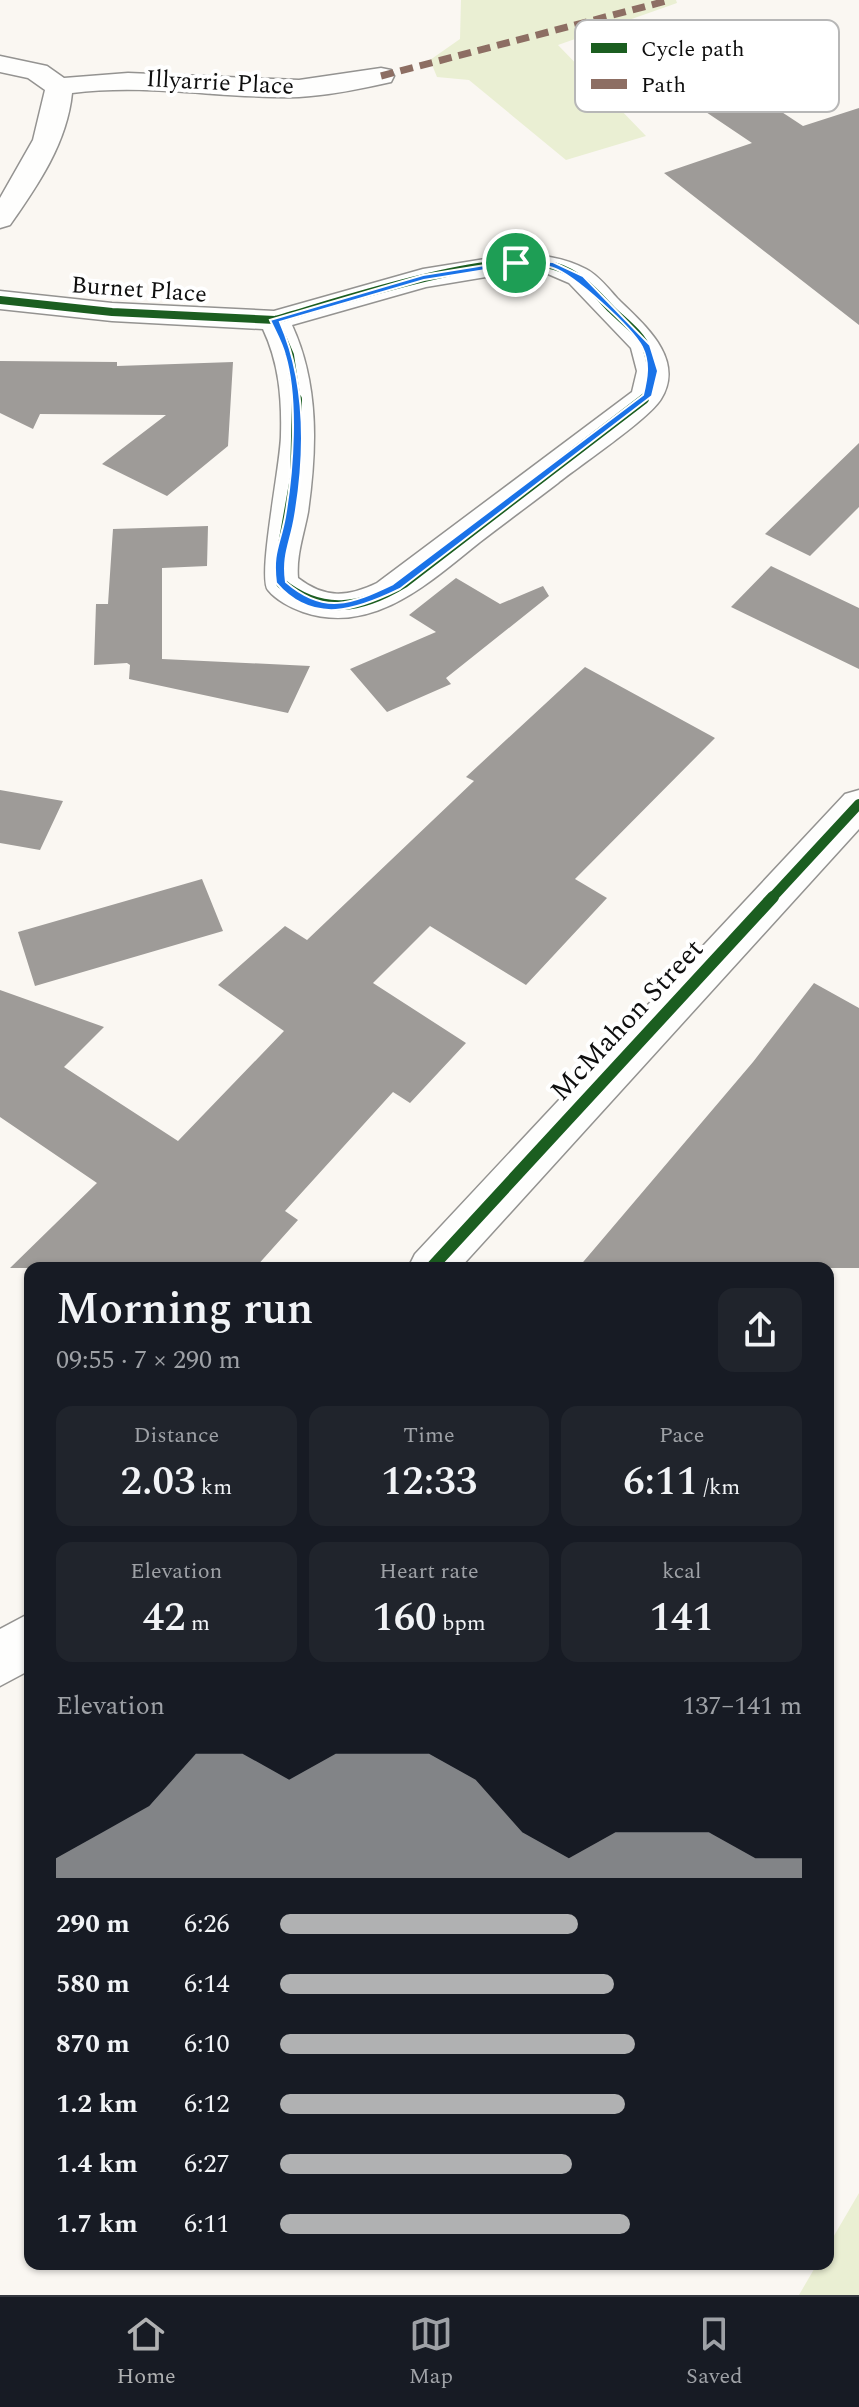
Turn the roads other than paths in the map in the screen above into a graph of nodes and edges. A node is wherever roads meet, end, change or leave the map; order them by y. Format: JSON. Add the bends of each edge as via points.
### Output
{"nodes":[{"id":1,"x":0,"y":64,"type":"edge"},
{"id":2,"x":381,"y":76,"type":"dead end"},
{"id":3,"x":59,"y":87,"type":"junction"},
{"id":4,"x":0,"y":219,"type":"edge"},
{"id":5,"x":0,"y":300,"type":"edge"},
{"id":6,"x":275,"y":320,"type":"junction"},
{"id":7,"x":857,"y":809,"type":"edge"},
{"id":8,"x":437,"y":1262,"type":"edge"},
{"id":9,"x":24,"y":1643,"type":"edge"},
{"id":10,"x":0,"y":1660,"type":"edge"}],
"edges":[{"from":1,"to":3,"type":"street","via":[[37,72]]},
{"from":2,"to":3,"type":"street","name":"Illyarrie Place","via":[[333,86],[117,78]]},
{"from":3,"to":4,"type":"street","via":[[51,132]]},
{"from":5,"to":6,"type":"street","name":"Burnet Place"},
{"from":6,"to":6,"type":"street","name":"Burnet Place","via":[[423,278],[516,263],[553,265],[580,277],[646,345],[653,371],[647,396],[442,554],[360,604],[328,607],[301,601],[281,583],[278,559],[290,518],[295,470],[296,395],[290,354]]},
{"from":7,"to":8,"type":"street","name":"McMahon Street"},
{"from":9,"to":10,"type":"street"}]}
